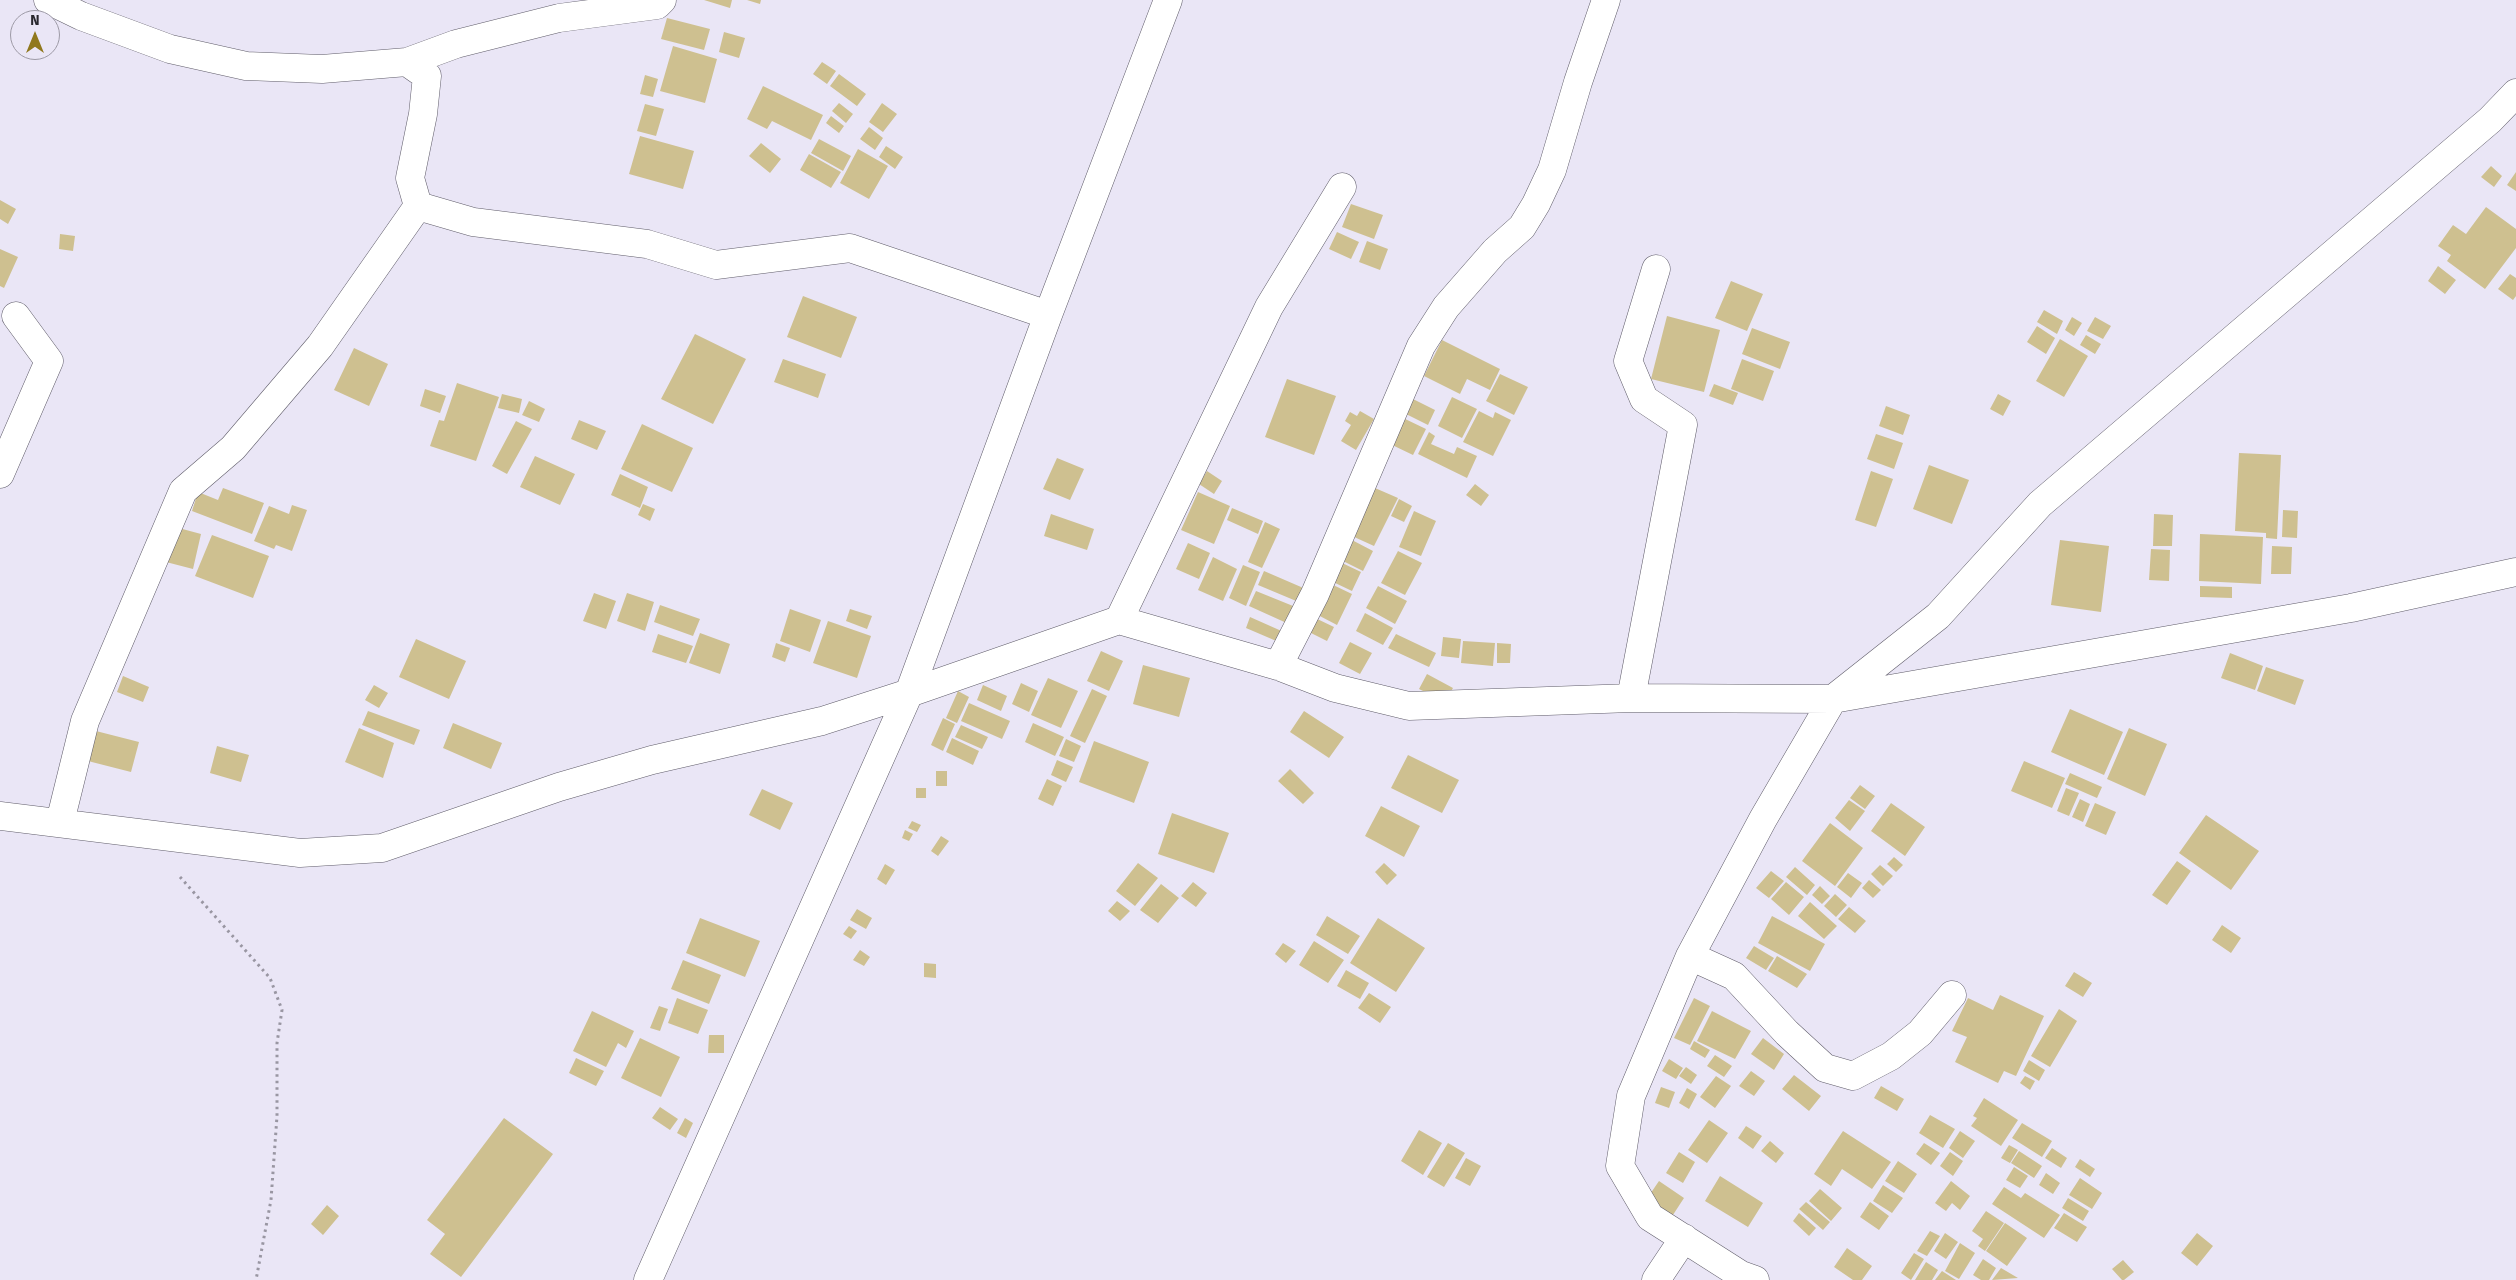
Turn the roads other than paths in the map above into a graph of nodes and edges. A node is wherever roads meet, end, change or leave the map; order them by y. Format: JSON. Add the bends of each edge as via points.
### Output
{"nodes":[{"id":1,"x":48,"y":0,"type":"edge"},
{"id":2,"x":662,"y":0,"type":"edge"},
{"id":3,"x":1168,"y":0,"type":"edge"},
{"id":4,"x":1606,"y":0,"type":"edge"},
{"id":5,"x":407,"y":62,"type":"junction"},
{"id":6,"x":2516,"y":94,"type":"edge"},
{"id":7,"x":1342,"y":187,"type":"dead end"},
{"id":8,"x":418,"y":206,"type":"junction"},
{"id":9,"x":1656,"y":269,"type":"dead end"},
{"id":10,"x":1048,"y":315,"type":"junction"},
{"id":11,"x":16,"y":316,"type":"dead end"},
{"id":12,"x":0,"y":474,"type":"edge"},
{"id":13,"x":2516,"y":572,"type":"edge"},
{"id":14,"x":1119,"y":620,"type":"junction"},
{"id":15,"x":1278,"y":666,"type":"junction"},
{"id":16,"x":909,"y":694,"type":"junction"},
{"id":17,"x":1631,"y":698,"type":"junction"},
{"id":18,"x":1833,"y":699,"type":"junction"},
{"id":19,"x":0,"y":816,"type":"edge"},
{"id":20,"x":60,"y":822,"type":"junction"},
{"id":21,"x":1690,"y":956,"type":"junction"},
{"id":22,"x":1952,"y":995,"type":"dead end"},
{"id":23,"x":1684,"y":1238,"type":"junction"},
{"id":24,"x":648,"y":1280,"type":"edge"},
{"id":25,"x":1656,"y":1280,"type":"edge"},
{"id":26,"x":1755,"y":1280,"type":"edge"}],
"edges":[{"from":1,"to":5,"type":"street","via":[[81,16],[170,49],[246,66],[322,68]]},
{"from":2,"to":5,"type":"street","via":[[657,5],[559,18],[456,44]]},
{"from":3,"to":10,"type":"street"},
{"from":4,"to":15,"type":"street","via":[[1552,170],[1536,204],[1522,227],[1495,251],[1446,307],[1421,346],[1315,594]]},
{"from":5,"to":8,"type":"street","via":[[427,76],[410,178]]},
{"from":6,"to":18,"type":"street","via":[[2490,120],[2040,504],[1938,616]]},
{"from":7,"to":14,"type":"street","via":[[1269,307]]},
{"from":8,"to":10,"type":"street","via":[[473,222],[647,244],[716,265],[850,248]]},
{"from":8,"to":20,"type":"street","via":[[320,346],[234,448],[183,491],[86,721]]},
{"from":9,"to":17,"type":"street","via":[[1628,361],[1644,398],[1683,425]]},
{"from":10,"to":16,"type":"street"},
{"from":11,"to":12,"type":"street","via":[[49,361]]},
{"from":13,"to":18,"type":"street","via":[[2351,608]]},
{"from":14,"to":15,"type":"street"},
{"from":14,"to":16,"type":"street"},
{"from":15,"to":17,"type":"street","via":[[1335,688],[1409,706]]},
{"from":16,"to":20,"type":"street","via":[[822,721],[652,760],[559,787],[382,848],[300,854]]},
{"from":16,"to":24,"type":"street"},
{"from":17,"to":18,"type":"street"},
{"from":18,"to":21,"type":"street"},
{"from":19,"to":20,"type":"street"},
{"from":21,"to":22,"type":"street","via":[[1734,976],[1825,1068],[1853,1076],[1891,1056],[1920,1033]]},
{"from":21,"to":23,"type":"street","via":[[1631,1096],[1620,1166],[1650,1217]]},
{"from":23,"to":25,"type":"street"},
{"from":23,"to":26,"type":"street","via":[[1741,1275]]}]}
